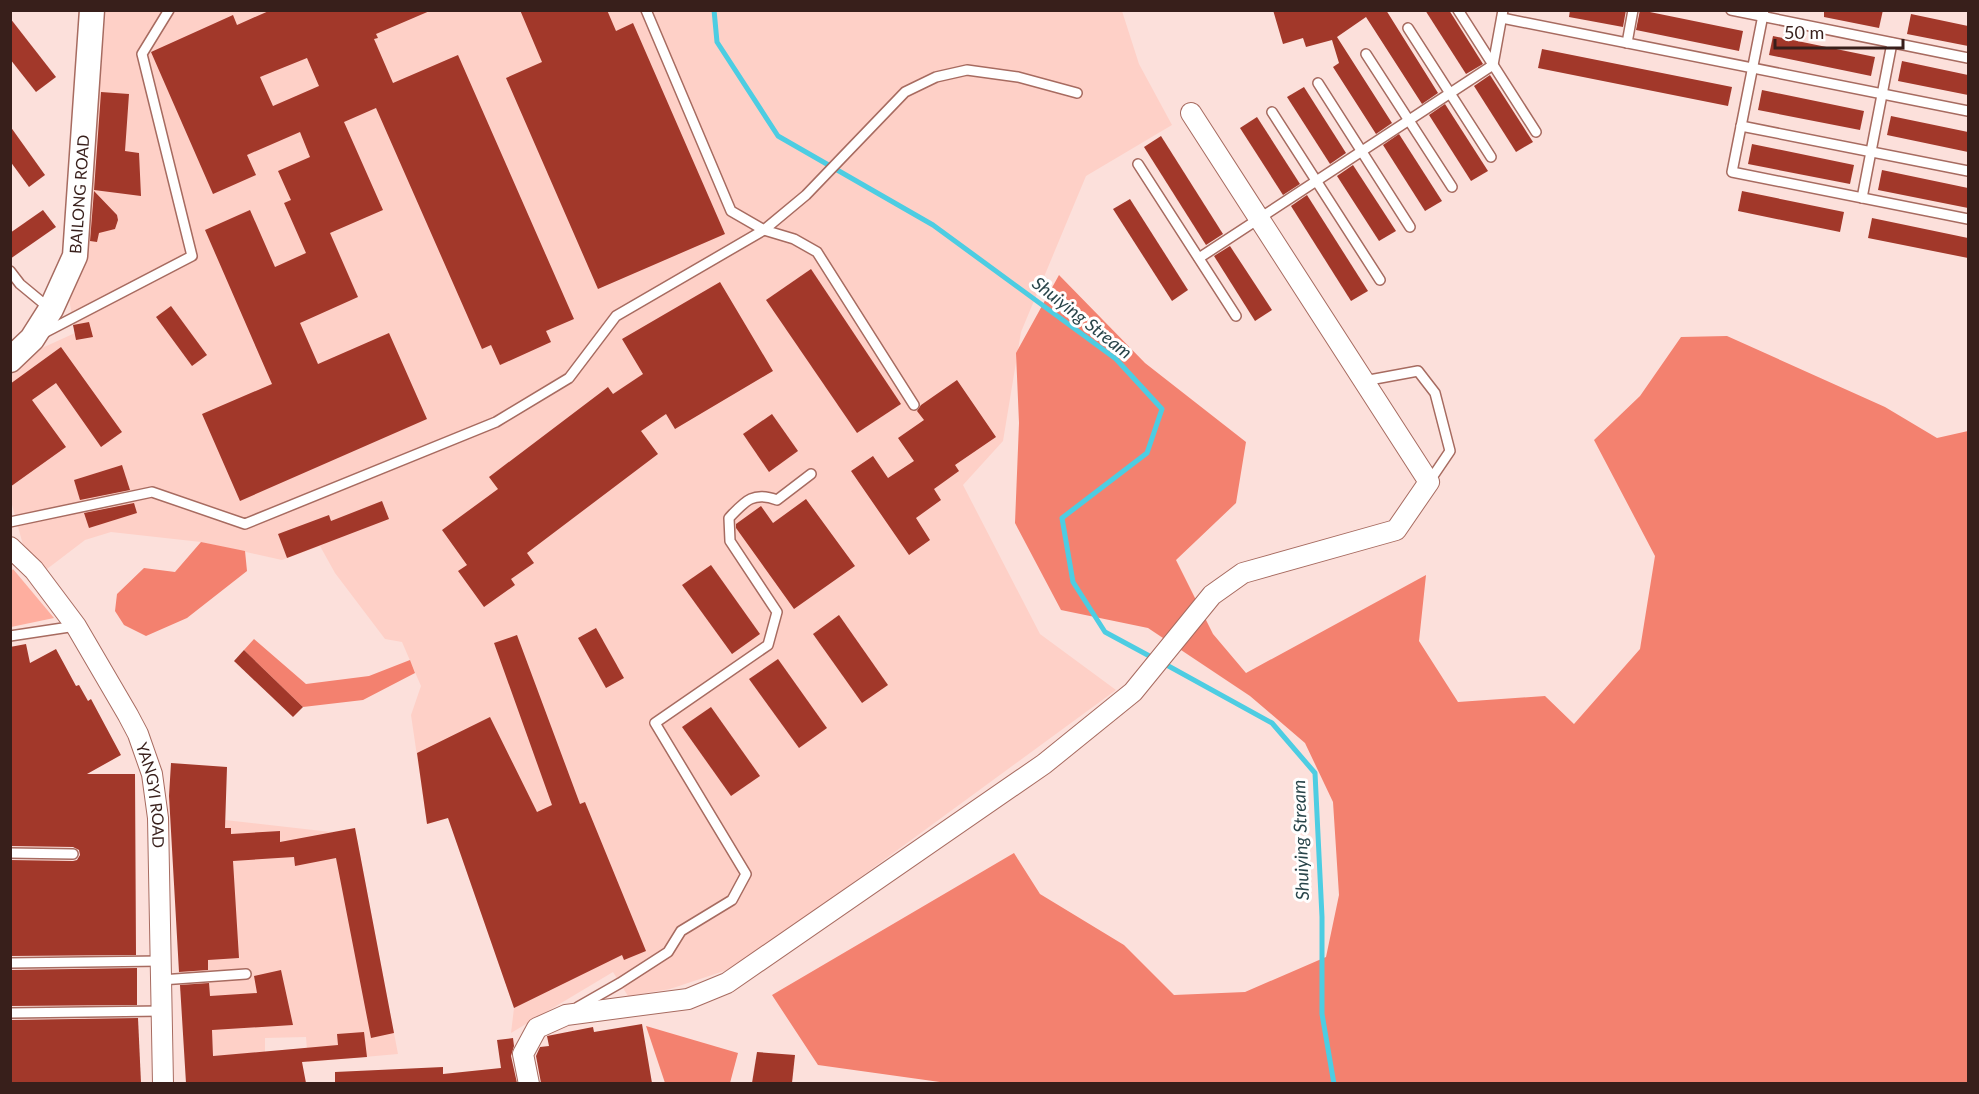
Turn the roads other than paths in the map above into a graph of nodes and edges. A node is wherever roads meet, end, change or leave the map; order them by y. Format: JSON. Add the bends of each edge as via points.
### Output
{"nodes":[{"id":1,"x":92,"y":10,"type":"edge"},
{"id":2,"x":169,"y":10,"type":"edge"},
{"id":3,"x":646,"y":10,"type":"edge"},
{"id":4,"x":1458,"y":10,"type":"edge"},
{"id":5,"x":1633,"y":10,"type":"edge"},
{"id":6,"x":1731,"y":10,"type":"edge"},
{"id":7,"x":1502,"y":14,"type":"edge"},
{"id":8,"x":1763,"y":14,"type":"edge"},
{"id":9,"x":1408,"y":28,"type":"dead end"},
{"id":10,"x":1627,"y":43,"type":"junction"},
{"id":11,"x":1892,"y":43,"type":"junction"},
{"id":12,"x":1365,"y":54,"type":"dead end"},
{"id":13,"x":1968,"y":58,"type":"edge"},
{"id":14,"x":1493,"y":65,"type":"junction"},
{"id":15,"x":1752,"y":68,"type":"junction"},
{"id":16,"x":1318,"y":83,"type":"dead end"},
{"id":17,"x":1077,"y":93,"type":"dead end"},
{"id":18,"x":1450,"y":93,"type":"junction"},
{"id":19,"x":1882,"y":93,"type":"junction"},
{"id":20,"x":1968,"y":111,"type":"edge"},
{"id":21,"x":1272,"y":112,"type":"dead end"},
{"id":22,"x":1191,"y":113,"type":"dead end"},
{"id":23,"x":1409,"y":120,"type":"junction"},
{"id":24,"x":1741,"y":126,"type":"junction"},
{"id":25,"x":1536,"y":132,"type":"dead end"},
{"id":26,"x":1362,"y":151,"type":"junction"},
{"id":27,"x":1871,"y":152,"type":"junction"},
{"id":28,"x":1491,"y":157,"type":"dead end"},
{"id":29,"x":1138,"y":164,"type":"dead end"},
{"id":30,"x":1968,"y":171,"type":"edge"},
{"id":31,"x":1316,"y":181,"type":"junction"},
{"id":32,"x":1452,"y":187,"type":"dead end"},
{"id":33,"x":1862,"y":198,"type":"junction"},
{"id":34,"x":1259,"y":219,"type":"junction"},
{"id":35,"x":1968,"y":219,"type":"edge"},
{"id":36,"x":1410,"y":226,"type":"dead end"},
{"id":37,"x":764,"y":230,"type":"junction"},
{"id":38,"x":1199,"y":258,"type":"junction"},
{"id":39,"x":10,"y":271,"type":"edge"},
{"id":40,"x":1380,"y":280,"type":"dead end"},
{"id":41,"x":51,"y":309,"type":"junction"},
{"id":42,"x":1236,"y":316,"type":"dead end"},
{"id":43,"x":32,"y":339,"type":"junction"},
{"id":44,"x":10,"y":360,"type":"edge"},
{"id":45,"x":1364,"y":381,"type":"junction"},
{"id":46,"x":914,"y":405,"type":"dead end"},
{"id":47,"x":811,"y":474,"type":"dead end"},
{"id":48,"x":1429,"y":482,"type":"junction"},
{"id":49,"x":10,"y":522,"type":"edge"},
{"id":50,"x":10,"y":548,"type":"edge"},
{"id":51,"x":76,"y":626,"type":"junction"},
{"id":52,"x":10,"y":636,"type":"edge"},
{"id":53,"x":10,"y":854,"type":"edge"},
{"id":54,"x":73,"y":854,"type":"dead end"},
{"id":55,"x":10,"y":963,"type":"edge"},
{"id":56,"x":161,"y":970,"type":"junction"},
{"id":57,"x":246,"y":974,"type":"dead end"},
{"id":58,"x":162,"y":1011,"type":"junction"},
{"id":59,"x":10,"y":1014,"type":"edge"},
{"id":60,"x":566,"y":1015,"type":"junction"},
{"id":61,"x":164,"y":1083,"type":"edge"},
{"id":62,"x":529,"y":1083,"type":"edge"}],
"edges":[{"from":1,"to":41,"type":"street","name":"BAILONG ROAD","via":[[75,256]]},
{"from":2,"to":43,"type":"lane","via":[[142,54],[192,256]]},
{"from":3,"to":37,"type":"lane","via":[[732,211]]},
{"from":4,"to":14,"type":"lane"},
{"from":5,"to":10,"type":"lane"},
{"from":6,"to":8,"type":"lane"},
{"from":7,"to":10,"type":"lane"},
{"from":7,"to":14,"type":"lane"},
{"from":8,"to":11,"type":"lane"},
{"from":8,"to":15,"type":"lane"},
{"from":9,"to":18,"type":"lane"},
{"from":10,"to":15,"type":"lane"},
{"from":11,"to":13,"type":"lane"},
{"from":11,"to":19,"type":"lane"},
{"from":12,"to":23,"type":"lane"},
{"from":14,"to":18,"type":"lane"},
{"from":14,"to":25,"type":"lane"},
{"from":15,"to":19,"type":"lane"},
{"from":15,"to":24,"type":"lane"},
{"from":16,"to":26,"type":"lane"},
{"from":17,"to":37,"type":"lane","via":[[1018,76],[967,70],[936,77],[905,92],[806,195]]},
{"from":18,"to":23,"type":"lane"},
{"from":18,"to":28,"type":"lane"},
{"from":19,"to":20,"type":"lane"},
{"from":19,"to":27,"type":"lane"},
{"from":21,"to":31,"type":"lane"},
{"from":22,"to":34,"type":"street"},
{"from":23,"to":26,"type":"lane"},
{"from":23,"to":32,"type":"lane"},
{"from":24,"to":27,"type":"lane"},
{"from":24,"to":33,"type":"lane","via":[[1732,172]]},
{"from":26,"to":31,"type":"lane"},
{"from":26,"to":36,"type":"lane"},
{"from":27,"to":30,"type":"lane"},
{"from":27,"to":33,"type":"lane"},
{"from":29,"to":38,"type":"lane"},
{"from":31,"to":34,"type":"lane"},
{"from":31,"to":40,"type":"lane"},
{"from":33,"to":35,"type":"lane"},
{"from":34,"to":38,"type":"lane"},
{"from":34,"to":45,"type":"street"},
{"from":37,"to":46,"type":"lane","via":[[794,239],[817,252]]},
{"from":37,"to":49,"type":"lane","via":[[616,316],[569,378],[496,423],[245,524],[152,492]]},
{"from":38,"to":42,"type":"lane"},
{"from":39,"to":41,"type":"lane"},
{"from":41,"to":43,"type":"street","name":"BAILONG ROAD"},
{"from":43,"to":44,"type":"street","name":"BAILONG ROAD"},
{"from":45,"to":48,"type":"street"},
{"from":45,"to":48,"type":"lane","via":[[1418,371],[1436,393],[1450,451]]},
{"from":47,"to":60,"type":"lane","via":[[777,500],[764,495],[746,500],[729,518],[730,541],[777,612],[768,645],[655,723],[746,874],[732,900],[681,931],[668,952]]},
{"from":48,"to":60,"type":"street","via":[[1396,530],[1243,573],[1212,595],[1133,692],[1044,764],[727,983],[688,999]]},
{"from":50,"to":51,"type":"street","name":"YANGYI ROAD","via":[[34,570]]},
{"from":51,"to":52,"type":"lane"},
{"from":51,"to":56,"type":"street","name":"YANGYI ROAD","via":[[138,734],[152,774],[158,818]]},
{"from":53,"to":54,"type":"lane"},
{"from":55,"to":56,"type":"lane"},
{"from":56,"to":57,"type":"lane"},
{"from":56,"to":58,"type":"street","name":"YANGYI ROAD"},
{"from":58,"to":59,"type":"lane"},
{"from":58,"to":61,"type":"street","name":"YANGYI ROAD"},
{"from":60,"to":62,"type":"street","via":[[537,1028],[523,1054]]}]}
